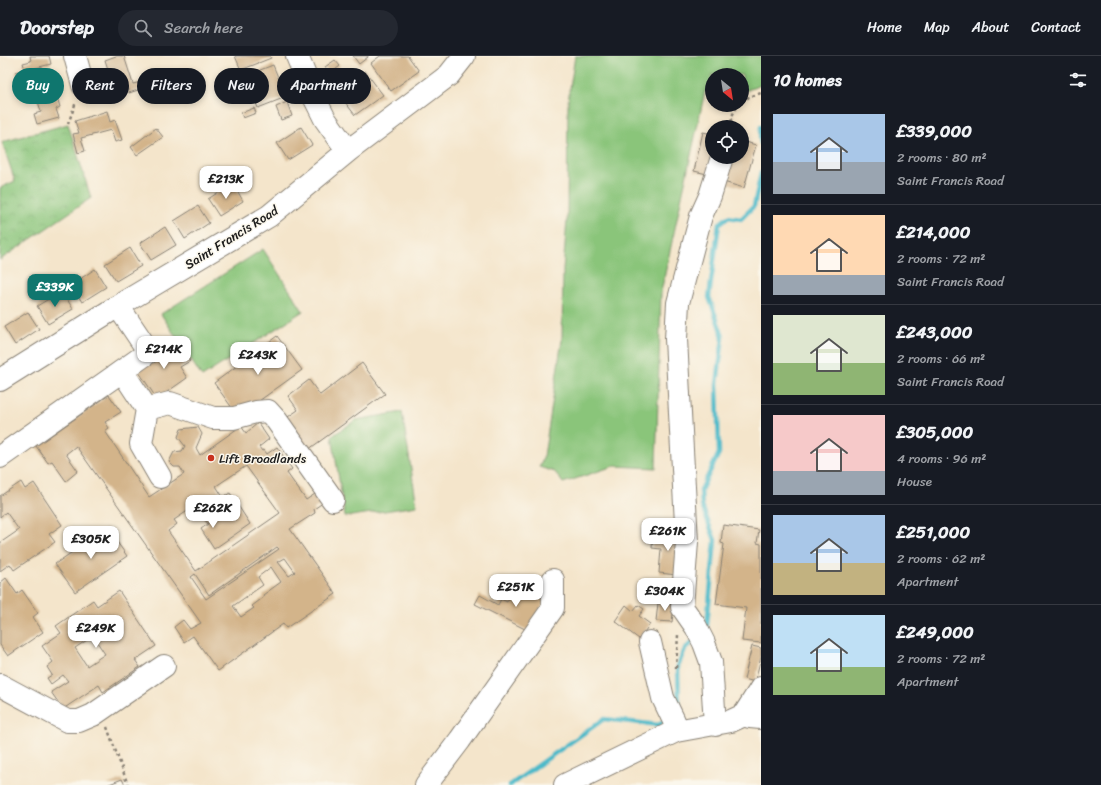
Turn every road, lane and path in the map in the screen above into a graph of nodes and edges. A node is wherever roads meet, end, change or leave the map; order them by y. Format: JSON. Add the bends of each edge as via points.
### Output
{"nodes":[{"id":1,"x":74,"y":56,"type":"edge"},
{"id":2,"x":297,"y":56,"type":"edge"},
{"id":3,"x":464,"y":56,"type":"edge"},
{"id":4,"x":78,"y":68,"type":"edge"},
{"id":5,"x":761,"y":93,"type":"edge"},
{"id":6,"x":749,"y":97,"type":"edge"},
{"id":7,"x":76,"y":104,"type":"edge"},
{"id":8,"x":68,"y":124,"type":"dead end"},
{"id":9,"x":348,"y":151,"type":"junction"},
{"id":10,"x":720,"y":164,"type":"edge"},
{"id":11,"x":118,"y":306,"type":"junction"},
{"id":12,"x":122,"y":371,"type":"junction"},
{"id":13,"x":0,"y":380,"type":"edge"},
{"id":14,"x":147,"y":409,"type":"junction"},
{"id":15,"x":0,"y":456,"type":"edge"},
{"id":16,"x":160,"y":476,"type":"dead end"},
{"id":17,"x":333,"y":500,"type":"dead end"},
{"id":18,"x":553,"y":580,"type":"dead end"},
{"id":19,"x":682,"y":607,"type":"junction"},
{"id":20,"x":650,"y":642,"type":"dead end"},
{"id":21,"x":164,"y":666,"type":"dead end"},
{"id":22,"x":676,"y":673,"type":"dead end"},
{"id":23,"x":0,"y":685,"type":"edge"},
{"id":24,"x":761,"y":688,"type":"edge"},
{"id":25,"x":103,"y":709,"type":"junction"},
{"id":26,"x":752,"y":717,"type":"edge"},
{"id":27,"x":672,"y":719,"type":"junction"},
{"id":28,"x":715,"y":724,"type":"junction"},
{"id":29,"x":128,"y":785,"type":"edge"},
{"id":30,"x":426,"y":785,"type":"edge"},
{"id":31,"x":566,"y":785,"type":"edge"}],
"edges":[{"from":1,"to":4,"type":"street"},
{"from":2,"to":9,"type":"street","via":[[325,118]]},
{"from":3,"to":9,"type":"street","name":"Saint Francis Road","via":[[449,75]]},
{"from":5,"to":6,"type":"path"},
{"from":7,"to":8,"type":"path"},
{"from":9,"to":11,"type":"street","name":"Saint Francis Road","via":[[269,216]]},
{"from":10,"to":19,"type":"street","via":[[701,216],[678,303],[676,339],[687,542]]},
{"from":11,"to":12,"type":"street","via":[[149,352]]},
{"from":11,"to":13,"type":"street","name":"Saint Francis Road"},
{"from":12,"to":14,"type":"street"},
{"from":12,"to":15,"type":"street"},
{"from":14,"to":16,"type":"street","via":[[141,444]]},
{"from":14,"to":17,"type":"street","via":[[170,403],[213,418],[234,418],[268,411]]},
{"from":18,"to":30,"type":"street","via":[[553,608]]},
{"from":19,"to":22,"type":"path"},
{"from":19,"to":28,"type":"street","via":[[700,635],[711,662]]},
{"from":20,"to":27,"type":"street","via":[[662,698]]},
{"from":21,"to":25,"type":"street"},
{"from":23,"to":25,"type":"street","via":[[67,721],[79,721]]},
{"from":24,"to":26,"type":"street"},
{"from":25,"to":29,"type":"path","via":[[107,728]]},
{"from":26,"to":28,"type":"street"},
{"from":27,"to":28,"type":"street"},
{"from":27,"to":31,"type":"street"}]}
